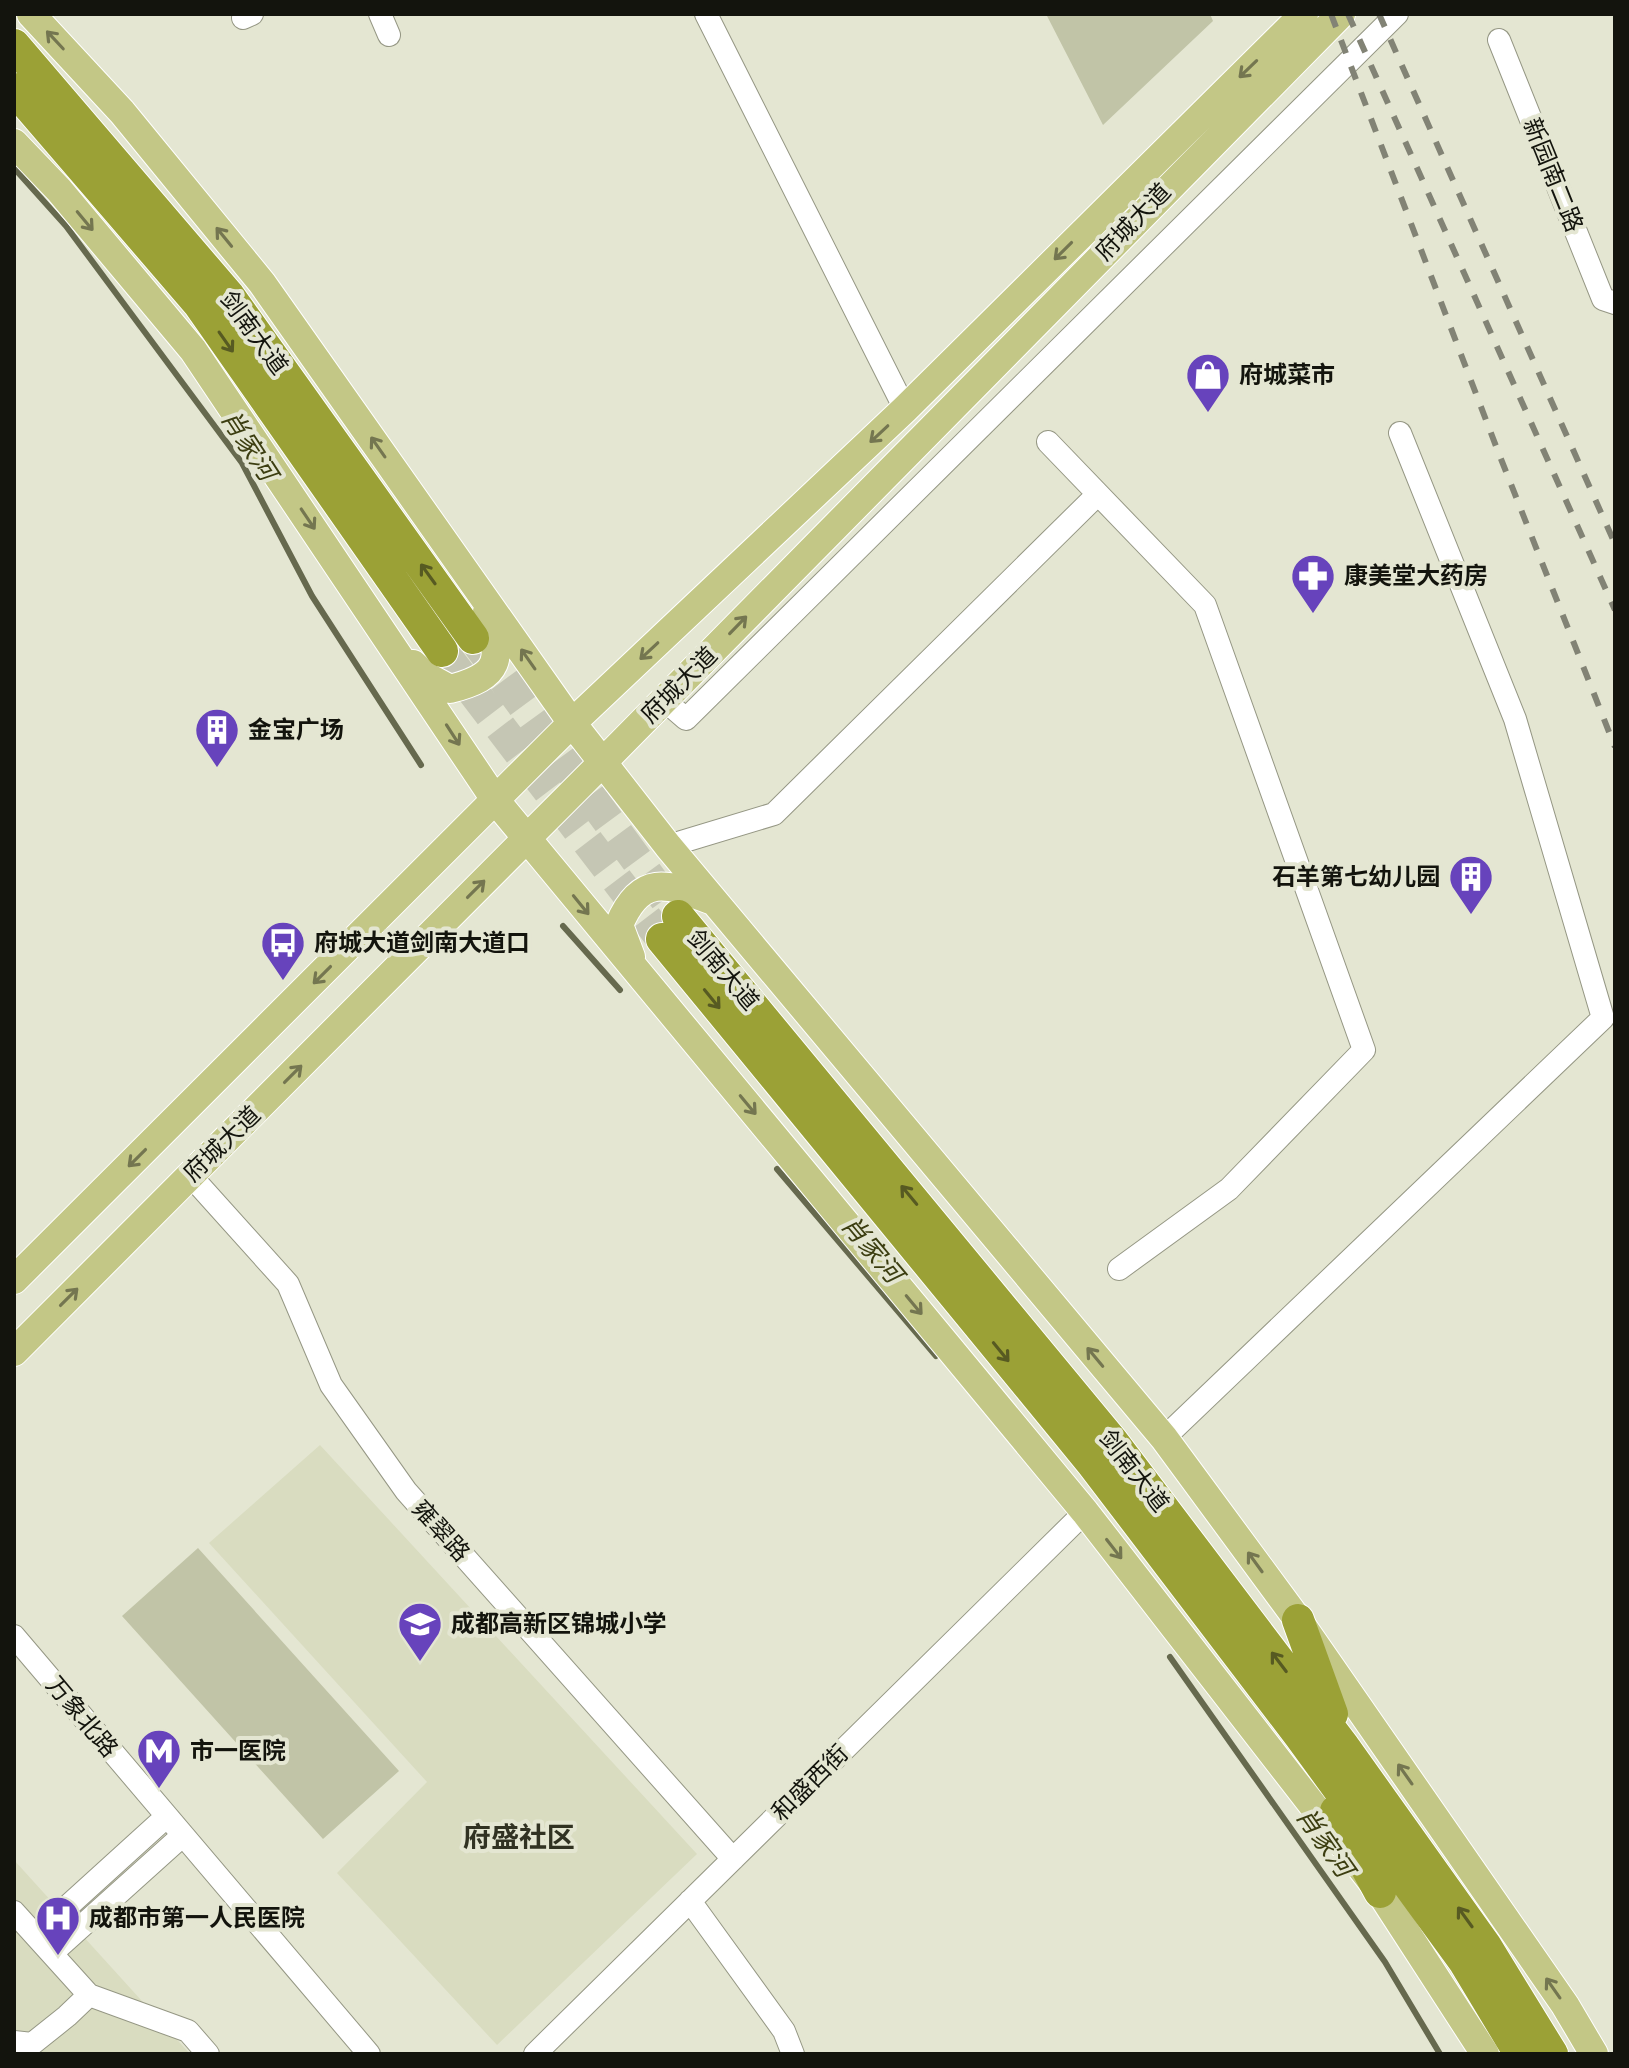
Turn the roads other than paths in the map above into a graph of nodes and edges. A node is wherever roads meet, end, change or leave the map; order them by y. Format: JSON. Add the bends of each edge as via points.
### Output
{"nodes":[{"id":1,"x":31,"y":14,"type":"edge"},
{"id":2,"x":380,"y":14,"type":"edge"},
{"id":3,"x":706,"y":14,"type":"edge"},
{"id":4,"x":1304,"y":14,"type":"edge"},
{"id":5,"x":1341,"y":14,"type":"edge"},
{"id":6,"x":1397,"y":14,"type":"edge"},
{"id":7,"x":389,"y":35,"type":"dead end"},
{"id":8,"x":1499,"y":40,"type":"dead end"},
{"id":9,"x":20,"y":73,"type":"edge"},
{"id":10,"x":122,"y":112,"type":"junction"},
{"id":11,"x":14,"y":143,"type":"edge"},
{"id":12,"x":59,"y":190,"type":"junction"},
{"id":13,"x":1611,"y":296,"type":"edge"},
{"id":14,"x":905,"y":409,"type":"junction"},
{"id":15,"x":1400,"y":433,"type":"dead end"},
{"id":16,"x":1048,"y":442,"type":"dead end"},
{"id":17,"x":1098,"y":494,"type":"junction"},
{"id":18,"x":479,"y":589,"type":"junction"},
{"id":19,"x":473,"y":638,"type":"tunnel mouth"},
{"id":20,"x":395,"y":647,"type":"junction"},
{"id":21,"x":442,"y":651,"type":"tunnel mouth"},
{"id":22,"x":664,"y":700,"type":"junction"},
{"id":23,"x":572,"y":723,"type":"junction"},
{"id":24,"x":602,"y":763,"type":"junction"},
{"id":25,"x":496,"y":801,"type":"junction"},
{"id":26,"x":527,"y":838,"type":"junction"},
{"id":27,"x":668,"y":846,"type":"junction"},
{"id":28,"x":714,"y":901,"type":"junction"},
{"id":29,"x":637,"y":973,"type":"junction"},
{"id":30,"x":190,"y":1175,"type":"junction"},
{"id":31,"x":1119,"y":1269,"type":"dead end"},
{"id":32,"x":14,"y":1280,"type":"edge"},
{"id":33,"x":14,"y":1352,"type":"edge"},
{"id":34,"x":1164,"y":1438,"type":"junction"},
{"id":35,"x":1085,"y":1512,"type":"junction"},
{"id":36,"x":1298,"y":1620,"type":"junction"},
{"id":37,"x":14,"y":1636,"type":"edge"},
{"id":38,"x":1300,"y":1736,"type":"junction"},
{"id":39,"x":1344,"y":1747,"type":"junction"},
{"id":40,"x":166,"y":1817,"type":"junction"},
{"id":41,"x":182,"y":1836,"type":"junction"},
{"id":42,"x":733,"y":1859,"type":"junction"},
{"id":43,"x":1380,"y":1892,"type":"junction"},
{"id":44,"x":690,"y":1901,"type":"junction"},
{"id":45,"x":14,"y":1912,"type":"edge"},
{"id":46,"x":36,"y":1935,"type":"junction"},
{"id":47,"x":52,"y":1953,"type":"junction"},
{"id":48,"x":89,"y":1995,"type":"junction"},
{"id":49,"x":14,"y":2042,"type":"edge"},
{"id":50,"x":208,"y":2054,"type":"edge"},
{"id":51,"x":369,"y":2054,"type":"edge"},
{"id":52,"x":535,"y":2054,"type":"edge"},
{"id":53,"x":793,"y":2054,"type":"edge"},
{"id":54,"x":1485,"y":2054,"type":"edge"},
{"id":55,"x":1520,"y":2054,"type":"edge"},
{"id":56,"x":1552,"y":2054,"type":"edge"},
{"id":57,"x":1594,"y":2054,"type":"edge"}],
"edges":[{"from":10,"to":1,"type":"main road","one_way":true},
{"from":2,"to":7,"type":"street"},
{"from":3,"to":14,"type":"street"},
{"from":4,"to":14,"type":"main road","name":"府城大道","one_way":true},
{"from":22,"to":5,"type":"main road","name":"府城大道","one_way":true},
{"from":6,"to":22,"type":"street","via":[[686,719]]},
{"from":8,"to":13,"type":"street","name":"新园南二路"},
{"from":9,"to":10,"type":"main road"},
{"from":9,"to":12,"type":"main road"},
{"from":19,"to":9,"type":"highway","name":"剑南大道","one_way":true,"via":[[229,296]]},
{"from":9,"to":21,"type":"highway","name":"剑南大道","one_way":true,"via":[[199,304]]},
{"from":18,"to":10,"type":"main road","one_way":true,"via":[[262,283]]},
{"from":11,"to":12,"type":"main road"},
{"from":12,"to":20,"type":"main road","one_way":true,"via":[[193,350]]},
{"from":14,"to":23,"type":"main road","name":"府城大道","one_way":true},
{"from":15,"to":34,"type":"street","via":[[1515,719],[1603,1018]]},
{"from":16,"to":17,"type":"street"},
{"from":17,"to":27,"type":"street","via":[[774,814]]},
{"from":17,"to":31,"type":"street","via":[[1205,605],[1364,1050],[1229,1189]]},
{"from":18,"to":20,"type":"main road","via":[[497,652],[477,682],[450,689],[426,676]]},
{"from":23,"to":18,"type":"main road","one_way":true},
{"from":20,"to":25,"type":"main road","one_way":true},
{"from":22,"to":24,"type":"main road","name":"府城大道"},
{"from":23,"to":24,"type":"main road"},
{"from":23,"to":25,"type":"main road","name":"府城大道"},
{"from":24,"to":26,"type":"main road","name":"府城大道"},
{"from":24,"to":27,"type":"main road"},
{"from":25,"to":26,"type":"main road"},
{"from":25,"to":32,"type":"main road","name":"府城大道","one_way":true},
{"from":26,"to":29,"type":"main road","one_way":true},
{"from":30,"to":26,"type":"main road","name":"府城大道","one_way":true},
{"from":27,"to":28,"type":"main road"},
{"from":28,"to":29,"type":"main road","via":[[672,885],[639,893],[619,925]]},
{"from":34,"to":28,"type":"main road","one_way":true},
{"from":29,"to":35,"type":"main road","one_way":true},
{"from":33,"to":30,"type":"main road","name":"府城大道","one_way":true},
{"from":30,"to":42,"type":"street","name":"雍翠路","via":[[288,1284],[331,1385],[406,1491]]},
{"from":36,"to":34,"type":"main road","one_way":true},
{"from":35,"to":42,"type":"street","name":"和盛西街"},
{"from":35,"to":43,"type":"main road","one_way":true},
{"from":36,"to":39,"type":"highway"},
{"from":57,"to":36,"type":"main road","one_way":true},
{"from":37,"to":40,"type":"street","name":"万象北路"},
{"from":39,"to":38,"type":"highway","name":"剑南大道","one_way":true,"via":[[1112,1441],[670,927]]},
{"from":38,"to":43,"type":"highway"},
{"from":38,"to":55,"type":"highway","name":"剑南大道","via":[[1464,1961]]},
{"from":56,"to":39,"type":"highway","name":"剑南大道","one_way":true,"via":[[1485,1945]]},
{"from":40,"to":41,"type":"street","name":"万象北路"},
{"from":40,"to":46,"type":"street"},
{"from":41,"to":47,"type":"street"},
{"from":41,"to":51,"type":"street","name":"万象北路"},
{"from":42,"to":44,"type":"street","name":"和盛西街"},
{"from":43,"to":54,"type":"main road"},
{"from":44,"to":52,"type":"street","name":"和盛西街"},
{"from":44,"to":53,"type":"street","via":[[784,2031]]},
{"from":45,"to":46,"type":"street"},
{"from":46,"to":47,"type":"street"},
{"from":47,"to":48,"type":"street"},
{"from":48,"to":49,"type":"street","via":[[32,2044]]},
{"from":48,"to":50,"type":"street","via":[[188,2031]]}]}
